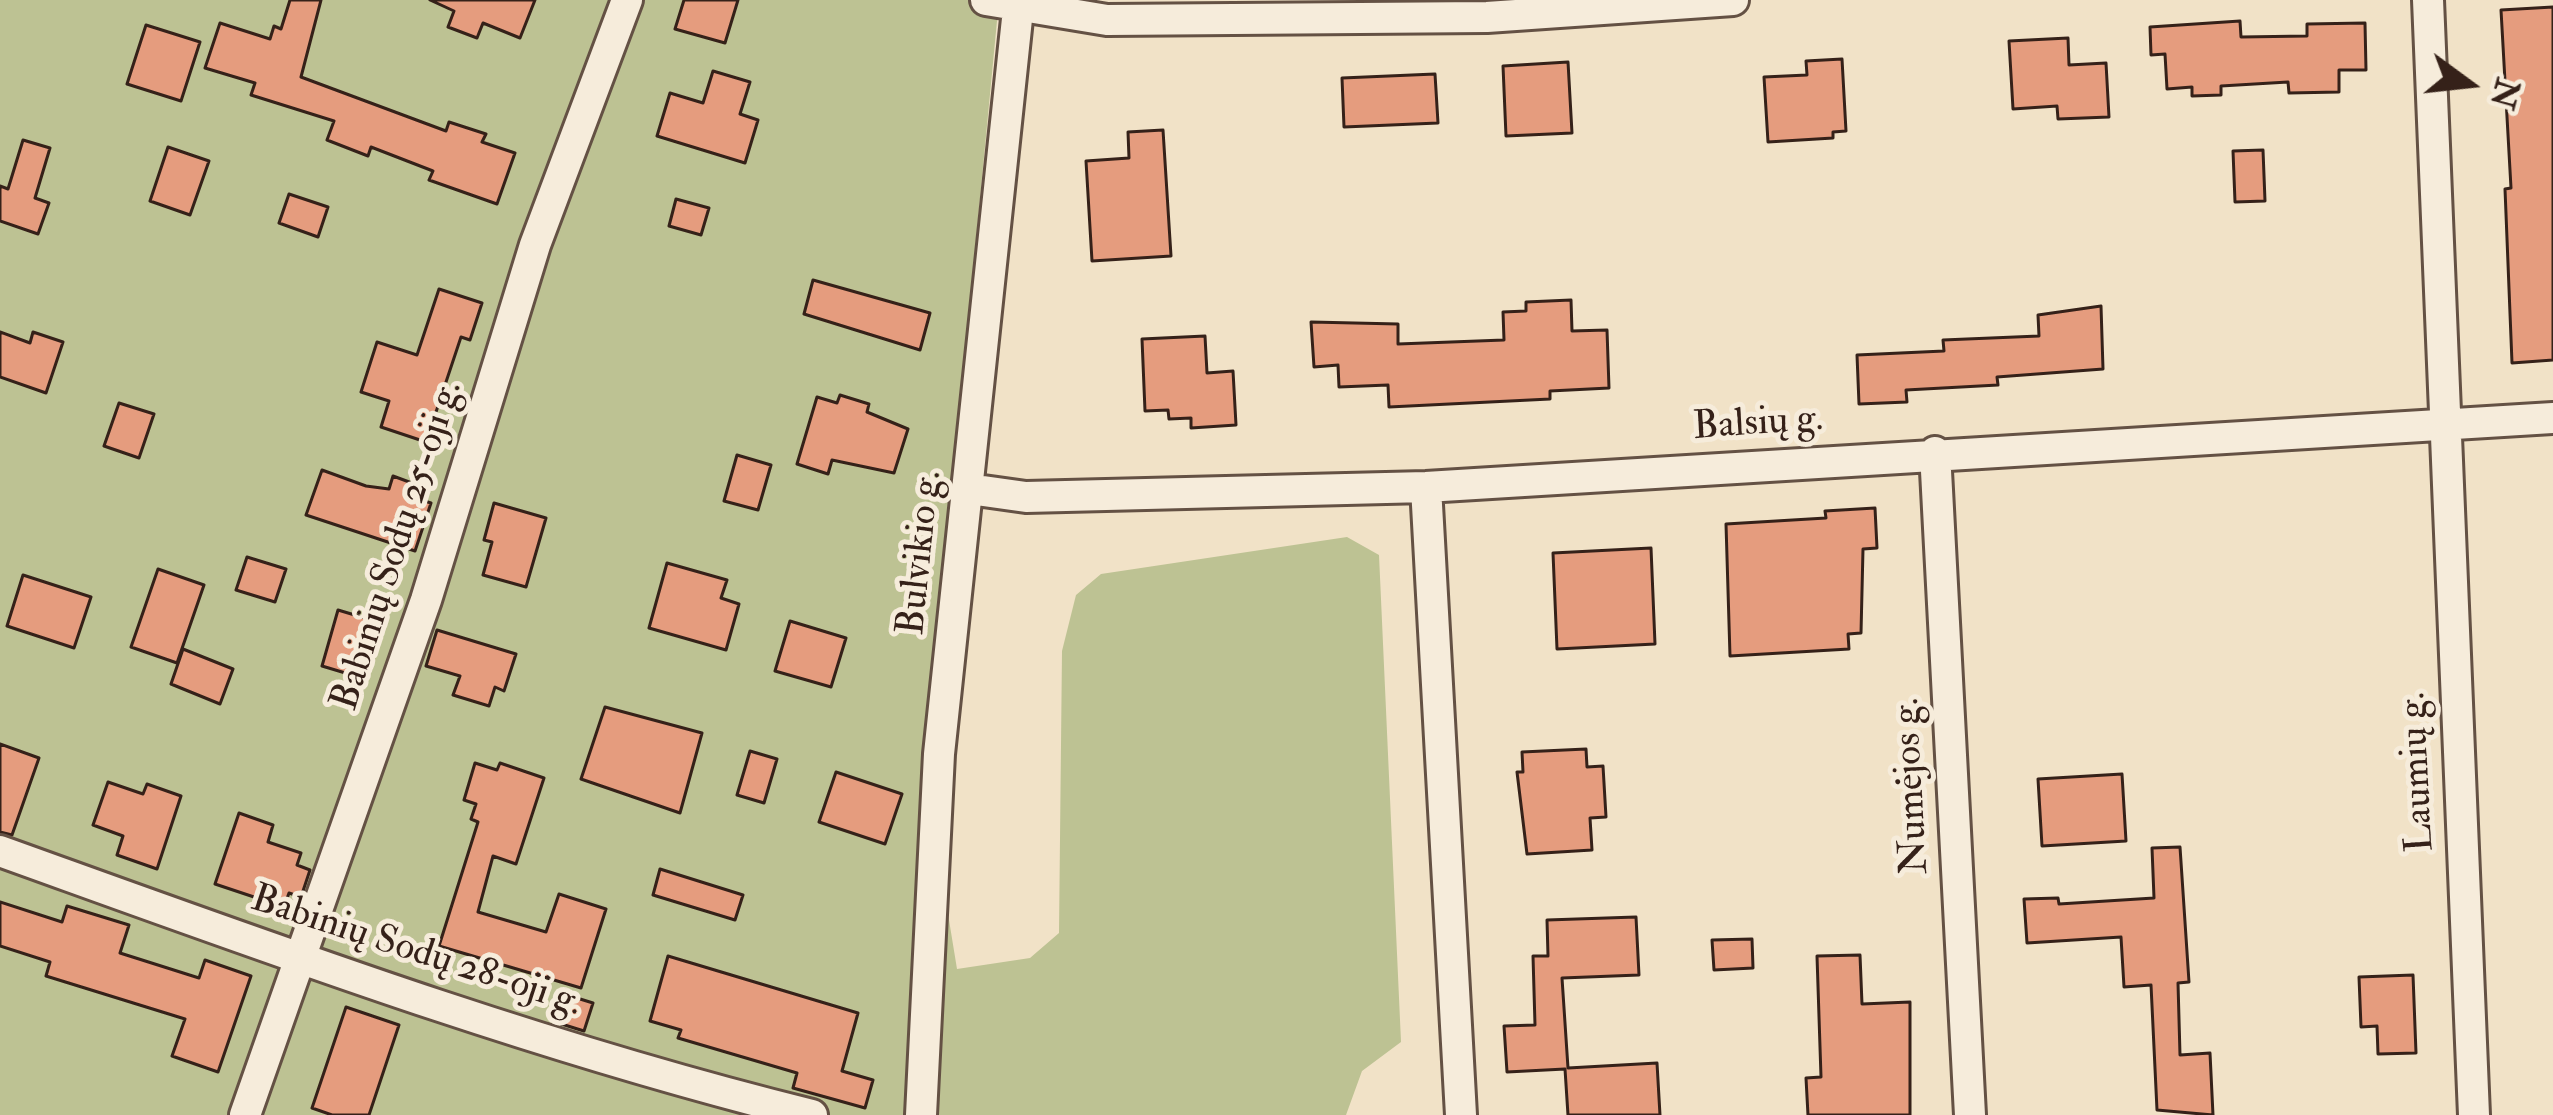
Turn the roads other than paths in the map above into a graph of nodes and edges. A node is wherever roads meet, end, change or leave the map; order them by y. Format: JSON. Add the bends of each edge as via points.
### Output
{"nodes":[{"id":1,"x":627,"y":0,"type":"edge"},
{"id":2,"x":986,"y":0,"type":"edge"},
{"id":3,"x":1733,"y":0,"type":"edge"},
{"id":4,"x":2428,"y":0,"type":"edge"},
{"id":5,"x":1019,"y":4,"type":"edge"},
{"id":6,"x":2553,"y":418,"type":"edge"},
{"id":7,"x":2442,"y":426,"type":"junction"},
{"id":8,"x":1935,"y":452,"type":"junction"},
{"id":9,"x":1426,"y":487,"type":"junction"},
{"id":10,"x":969,"y":489,"type":"junction"},
{"id":11,"x":0,"y":851,"type":"edge"},
{"id":12,"x":302,"y":959,"type":"junction"},
{"id":13,"x":245,"y":1115,"type":"edge"},
{"id":14,"x":812,"y":1115,"type":"edge"},
{"id":15,"x":921,"y":1115,"type":"edge"},
{"id":16,"x":1461,"y":1115,"type":"edge"},
{"id":17,"x":1970,"y":1115,"type":"edge"},
{"id":18,"x":2474,"y":1115,"type":"edge"}],
"edges":[{"from":1,"to":12,"type":"street","name":"Babinių Sodų 25-oji g.","via":[[536,245],[426,600]]},
{"from":2,"to":5,"type":"street"},
{"from":3,"to":5,"type":"street","via":[[1487,17],[1107,20]]},
{"from":4,"to":7,"type":"street","name":"Laumių g."},
{"from":5,"to":10,"type":"street","name":"Bulvikio g."},
{"from":6,"to":7,"type":"street","name":"Balsių g."},
{"from":7,"to":8,"type":"street","name":"Balsių g."},
{"from":7,"to":18,"type":"street","name":"Laumių g."},
{"from":8,"to":9,"type":"street","name":"Balsių g."},
{"from":8,"to":17,"type":"street","name":"Numėjos g."},
{"from":9,"to":10,"type":"street","name":"Balsių g.","via":[[1026,497]]},
{"from":9,"to":16,"type":"street"},
{"from":10,"to":15,"type":"street","name":"Bulvikio g.","via":[[939,754]]},
{"from":11,"to":12,"type":"street","name":"Babinių Sodų 28-oji g."},
{"from":12,"to":13,"type":"street","name":"Babinių Sodų 25-oji g."},
{"from":12,"to":14,"type":"street","name":"Babinių Sodų 28-oji g.","via":[[699,1087]]}]}
